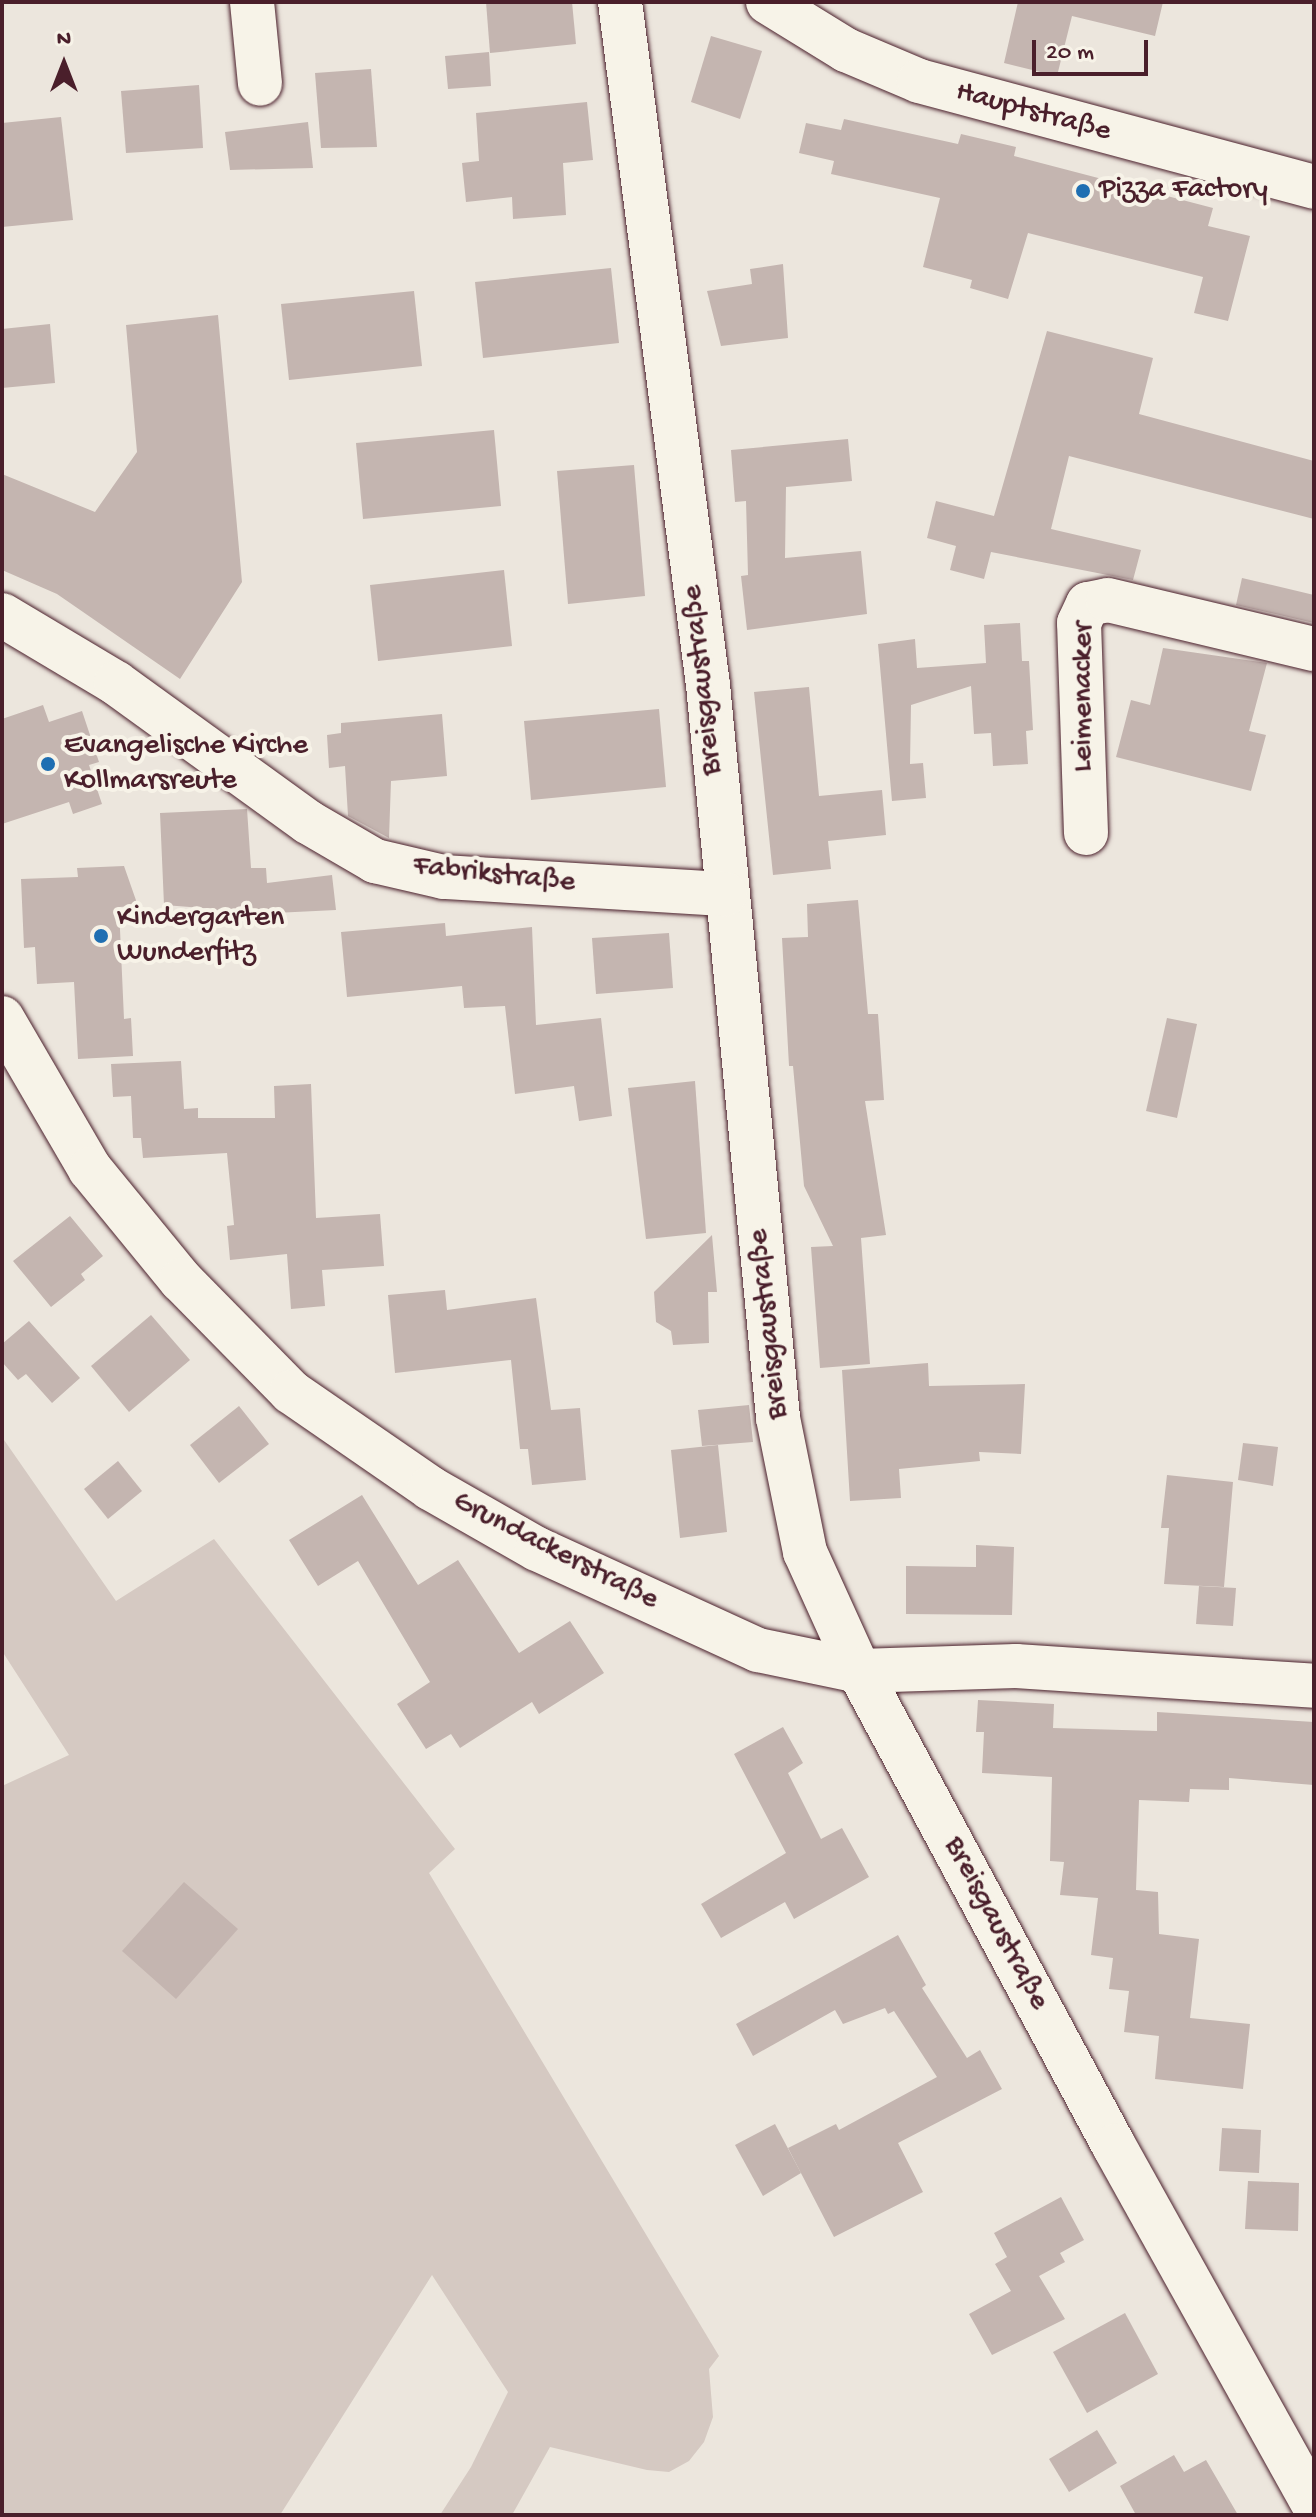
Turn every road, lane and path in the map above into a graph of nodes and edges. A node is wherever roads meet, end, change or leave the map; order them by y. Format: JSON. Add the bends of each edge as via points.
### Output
{"nodes":[{"id":1,"x":252,"y":2,"type":"edge"},
{"id":2,"x":768,"y":2,"type":"edge"},
{"id":3,"x":634,"y":8,"type":"edge"},
{"id":4,"x":260,"y":84,"type":"dead end"},
{"id":5,"x":1314,"y":187,"type":"edge"},
{"id":6,"x":2,"y":615,"type":"edge"},
{"id":7,"x":1314,"y":649,"type":"edge"},
{"id":8,"x":1086,"y":833,"type":"dead end"},
{"id":9,"x":725,"y":894,"type":"junction"},
{"id":10,"x":2,"y":1018,"type":"edge"},
{"id":11,"x":859,"y":1671,"type":"junction"},
{"id":12,"x":1314,"y":1686,"type":"edge"},
{"id":13,"x":1314,"y":2505,"type":"edge"}],
"edges":[{"from":1,"to":4,"type":"street"},
{"from":2,"to":5,"type":"street","name":"Hauptstraße","via":[[846,50],[919,81]]},
{"from":3,"to":9,"type":"street","name":"Breisgaustraße","via":[[708,685]]},
{"from":6,"to":9,"type":"street","name":"Fabrikstraße","via":[[116,683],[308,822],[375,861],[444,877]]},
{"from":7,"to":8,"type":"street","name":"Leimenacker","via":[[1108,600],[1088,604],[1079,623]]},
{"from":9,"to":11,"type":"street","name":"Breisgaustraße","via":[[778,1418],[805,1552]]},
{"from":10,"to":11,"type":"street","name":"Grundackerstraße","via":[[90,1169],[181,1280],[291,1392],[430,1488],[537,1549],[758,1650]]},
{"from":11,"to":12,"type":"street","name":"Grundackerstraße","via":[[1016,1666]]},
{"from":11,"to":13,"type":"street","name":"Breisgaustraße"}]}
